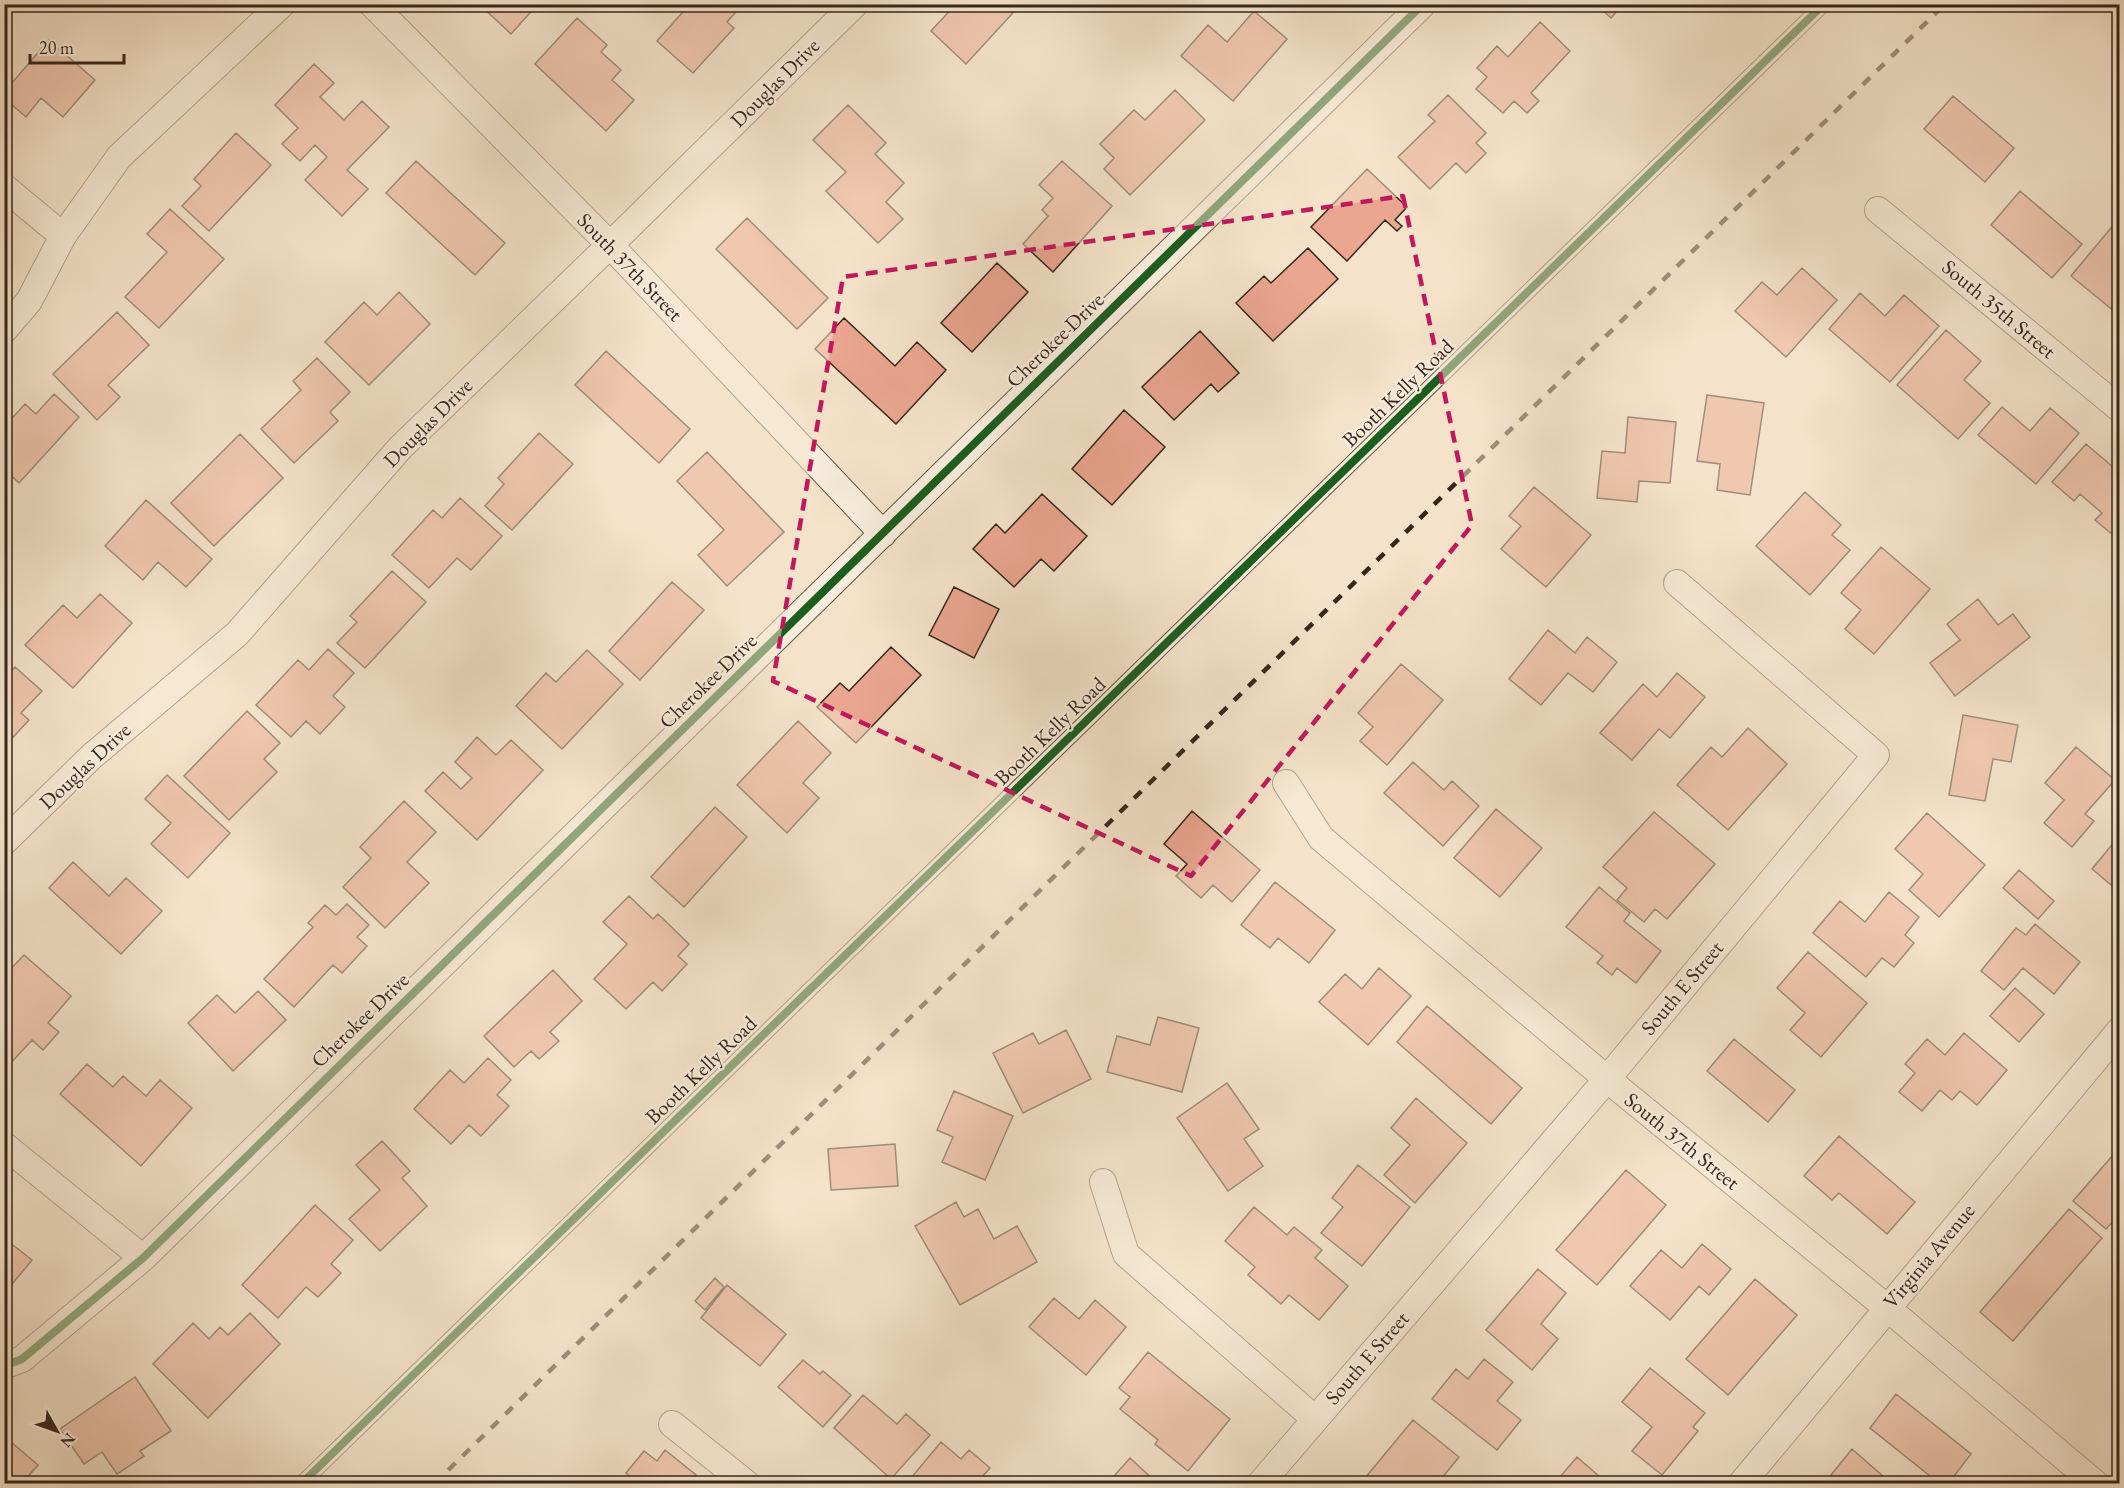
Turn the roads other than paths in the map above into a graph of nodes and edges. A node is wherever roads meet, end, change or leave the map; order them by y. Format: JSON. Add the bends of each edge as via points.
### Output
{"nodes":[{"id":1,"x":282,"y":4,"type":"edge"},
{"id":2,"x":372,"y":4,"type":"edge"},
{"id":3,"x":855,"y":4,"type":"edge"},
{"id":4,"x":1423,"y":4,"type":"edge"},
{"id":5,"x":1824,"y":4,"type":"edge"},
{"id":6,"x":4,"y":188,"type":"edge"},
{"id":7,"x":1878,"y":210,"type":"dead end"},
{"id":8,"x":63,"y":236,"type":"junction"},
{"id":9,"x":610,"y":245,"type":"junction"},
{"id":10,"x":4,"y":330,"type":"edge"},
{"id":11,"x":2120,"y":409,"type":"edge"},
{"id":12,"x":883,"y":534,"type":"junction"},
{"id":13,"x":1677,"y":584,"type":"dead end"},
{"id":14,"x":1286,"y":783,"type":"dead end"},
{"id":15,"x":4,"y":842,"type":"edge"},
{"id":16,"x":2120,"y":1030,"type":"edge"},
{"id":17,"x":1607,"y":1079,"type":"junction"},
{"id":18,"x":4,"y":1145,"type":"edge"},
{"id":19,"x":1102,"y":1182,"type":"dead end"},
{"id":20,"x":143,"y":1258,"type":"junction"},
{"id":21,"x":1887,"y":1307,"type":"junction"},
{"id":22,"x":4,"y":1366,"type":"edge"},
{"id":23,"x":1315,"y":1419,"type":"junction"},
{"id":24,"x":672,"y":1424,"type":"dead end"},
{"id":25,"x":301,"y":1484,"type":"edge"},
{"id":26,"x":747,"y":1484,"type":"edge"},
{"id":27,"x":1260,"y":1484,"type":"edge"},
{"id":28,"x":1740,"y":1484,"type":"edge"},
{"id":29,"x":2096,"y":1484,"type":"edge"}],
"edges":[{"from":1,"to":8,"type":"street","via":[[119,157]]},
{"from":2,"to":9,"type":"street","name":"South 37th Street"},
{"from":3,"to":9,"type":"street","name":"Douglas Drive"},
{"from":4,"to":12,"type":"street","name":"Cherokee Drive"},
{"from":5,"to":25,"type":"lane","name":"Booth Kelly Road"},
{"from":6,"to":8,"type":"street"},
{"from":7,"to":11,"type":"street","name":"South 35th Street"},
{"from":8,"to":10,"type":"street","via":[[30,301]]},
{"from":9,"to":12,"type":"street","name":"South 37th Street"},
{"from":9,"to":15,"type":"street","name":"Douglas Drive","via":[[400,448],[237,634],[91,757]]},
{"from":12,"to":20,"type":"street","name":"Cherokee Drive"},
{"from":13,"to":17,"type":"street","name":"South E Street","via":[[1876,755]]},
{"from":14,"to":17,"type":"street","name":"South 37th Street","via":[[1321,838]]},
{"from":16,"to":21,"type":"street","name":"Virginia Avenue"},
{"from":17,"to":21,"type":"street","name":"South 37th Street"},
{"from":17,"to":23,"type":"street","name":"South E Street"},
{"from":18,"to":20,"type":"street"},
{"from":19,"to":23,"type":"street","name":"South E Street","via":[[1126,1254]]},
{"from":20,"to":22,"type":"street","name":"Cherokee Drive","via":[[22,1359]]},
{"from":21,"to":28,"type":"street","name":"Virginia Avenue"},
{"from":21,"to":29,"type":"street","name":"South 37th Street"},
{"from":23,"to":27,"type":"street","name":"South E Street"},
{"from":24,"to":26,"type":"street"}]}
